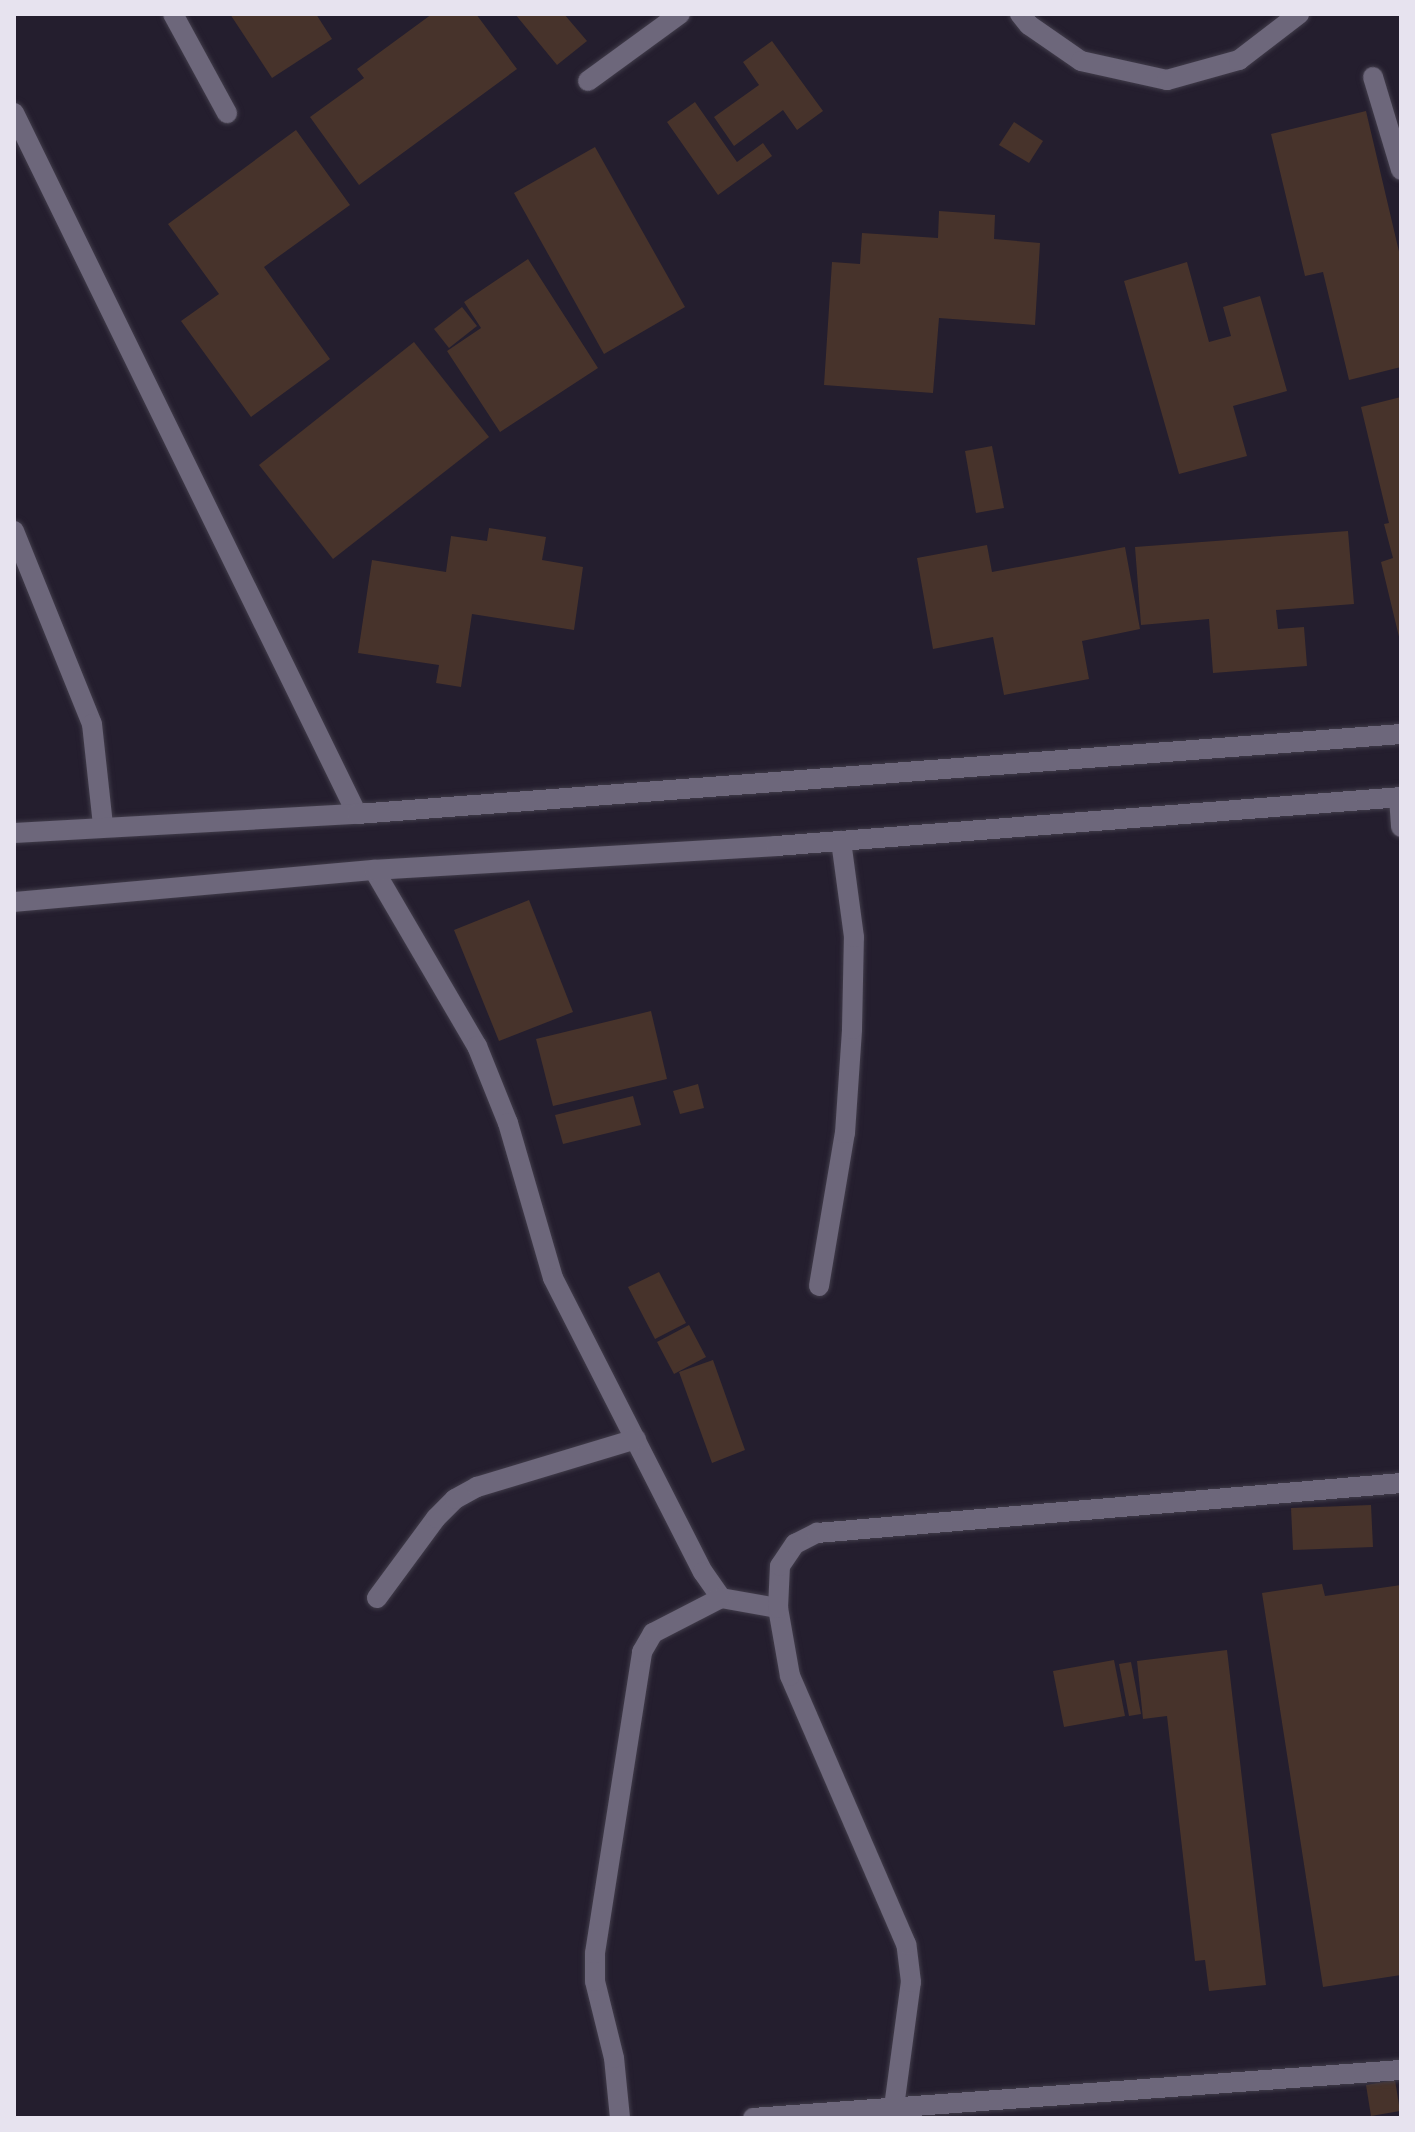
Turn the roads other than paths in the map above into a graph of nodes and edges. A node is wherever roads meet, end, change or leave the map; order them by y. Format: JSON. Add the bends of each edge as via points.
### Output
{"nodes":[{"id":1,"x":173,"y":14,"type":"edge"},
{"id":2,"x":680,"y":14,"type":"edge"},
{"id":3,"x":1020,"y":14,"type":"edge"},
{"id":4,"x":1299,"y":14,"type":"edge"},
{"id":5,"x":1373,"y":77,"type":"dead end"},
{"id":6,"x":588,"y":81,"type":"dead end"},
{"id":7,"x":14,"y":113,"type":"edge"},
{"id":8,"x":227,"y":113,"type":"dead end"},
{"id":9,"x":1401,"y":170,"type":"edge"},
{"id":10,"x":14,"y":531,"type":"edge"},
{"id":11,"x":1401,"y":734,"type":"edge"},
{"id":12,"x":1400,"y":797,"type":"edge"},
{"id":13,"x":357,"y":814,"type":"junction"},
{"id":14,"x":103,"y":825,"type":"junction"},
{"id":15,"x":1401,"y":827,"type":"edge"},
{"id":16,"x":14,"y":833,"type":"edge"},
{"id":17,"x":841,"y":841,"type":"junction"},
{"id":18,"x":374,"y":870,"type":"junction"},
{"id":19,"x":14,"y":902,"type":"edge"},
{"id":20,"x":819,"y":1286,"type":"dead end"},
{"id":21,"x":636,"y":1439,"type":"junction"},
{"id":22,"x":1401,"y":1483,"type":"edge"},
{"id":23,"x":377,"y":1598,"type":"dead end"},
{"id":24,"x":721,"y":1598,"type":"junction"},
{"id":25,"x":778,"y":1608,"type":"junction"},
{"id":26,"x":1401,"y":2070,"type":"edge"},
{"id":27,"x":894,"y":2107,"type":"junction"},
{"id":28,"x":620,"y":2118,"type":"edge"},
{"id":29,"x":753,"y":2118,"type":"edge"}],
"edges":[{"from":1,"to":8,"type":"street"},
{"from":2,"to":6,"type":"street"},
{"from":3,"to":4,"type":"street","via":[[1081,61],[1167,80],[1239,60]]},
{"from":5,"to":9,"type":"street"},
{"from":7,"to":13,"type":"street"},
{"from":10,"to":14,"type":"street","via":[[92,724]]},
{"from":11,"to":13,"type":"street"},
{"from":12,"to":15,"type":"street"},
{"from":12,"to":17,"type":"street"},
{"from":13,"to":14,"type":"street"},
{"from":14,"to":16,"type":"street"},
{"from":17,"to":18,"type":"street"},
{"from":17,"to":20,"type":"street","via":[[854,937],[852,1029],[845,1133]]},
{"from":18,"to":19,"type":"street"},
{"from":18,"to":21,"type":"street","via":[[477,1046],[508,1123],[553,1278]]},
{"from":21,"to":23,"type":"street","via":[[477,1487],[455,1499]]},
{"from":21,"to":24,"type":"street"},
{"from":22,"to":25,"type":"street","via":[[817,1533],[795,1544],[780,1566]]},
{"from":24,"to":25,"type":"street"},
{"from":24,"to":28,"type":"street","via":[[653,1633],[642,1652],[595,1953],[595,1981],[614,2058]]},
{"from":25,"to":27,"type":"street","via":[[790,1676],[906,1944],[911,1982]]},
{"from":26,"to":27,"type":"street"},
{"from":27,"to":29,"type":"street"}]}
